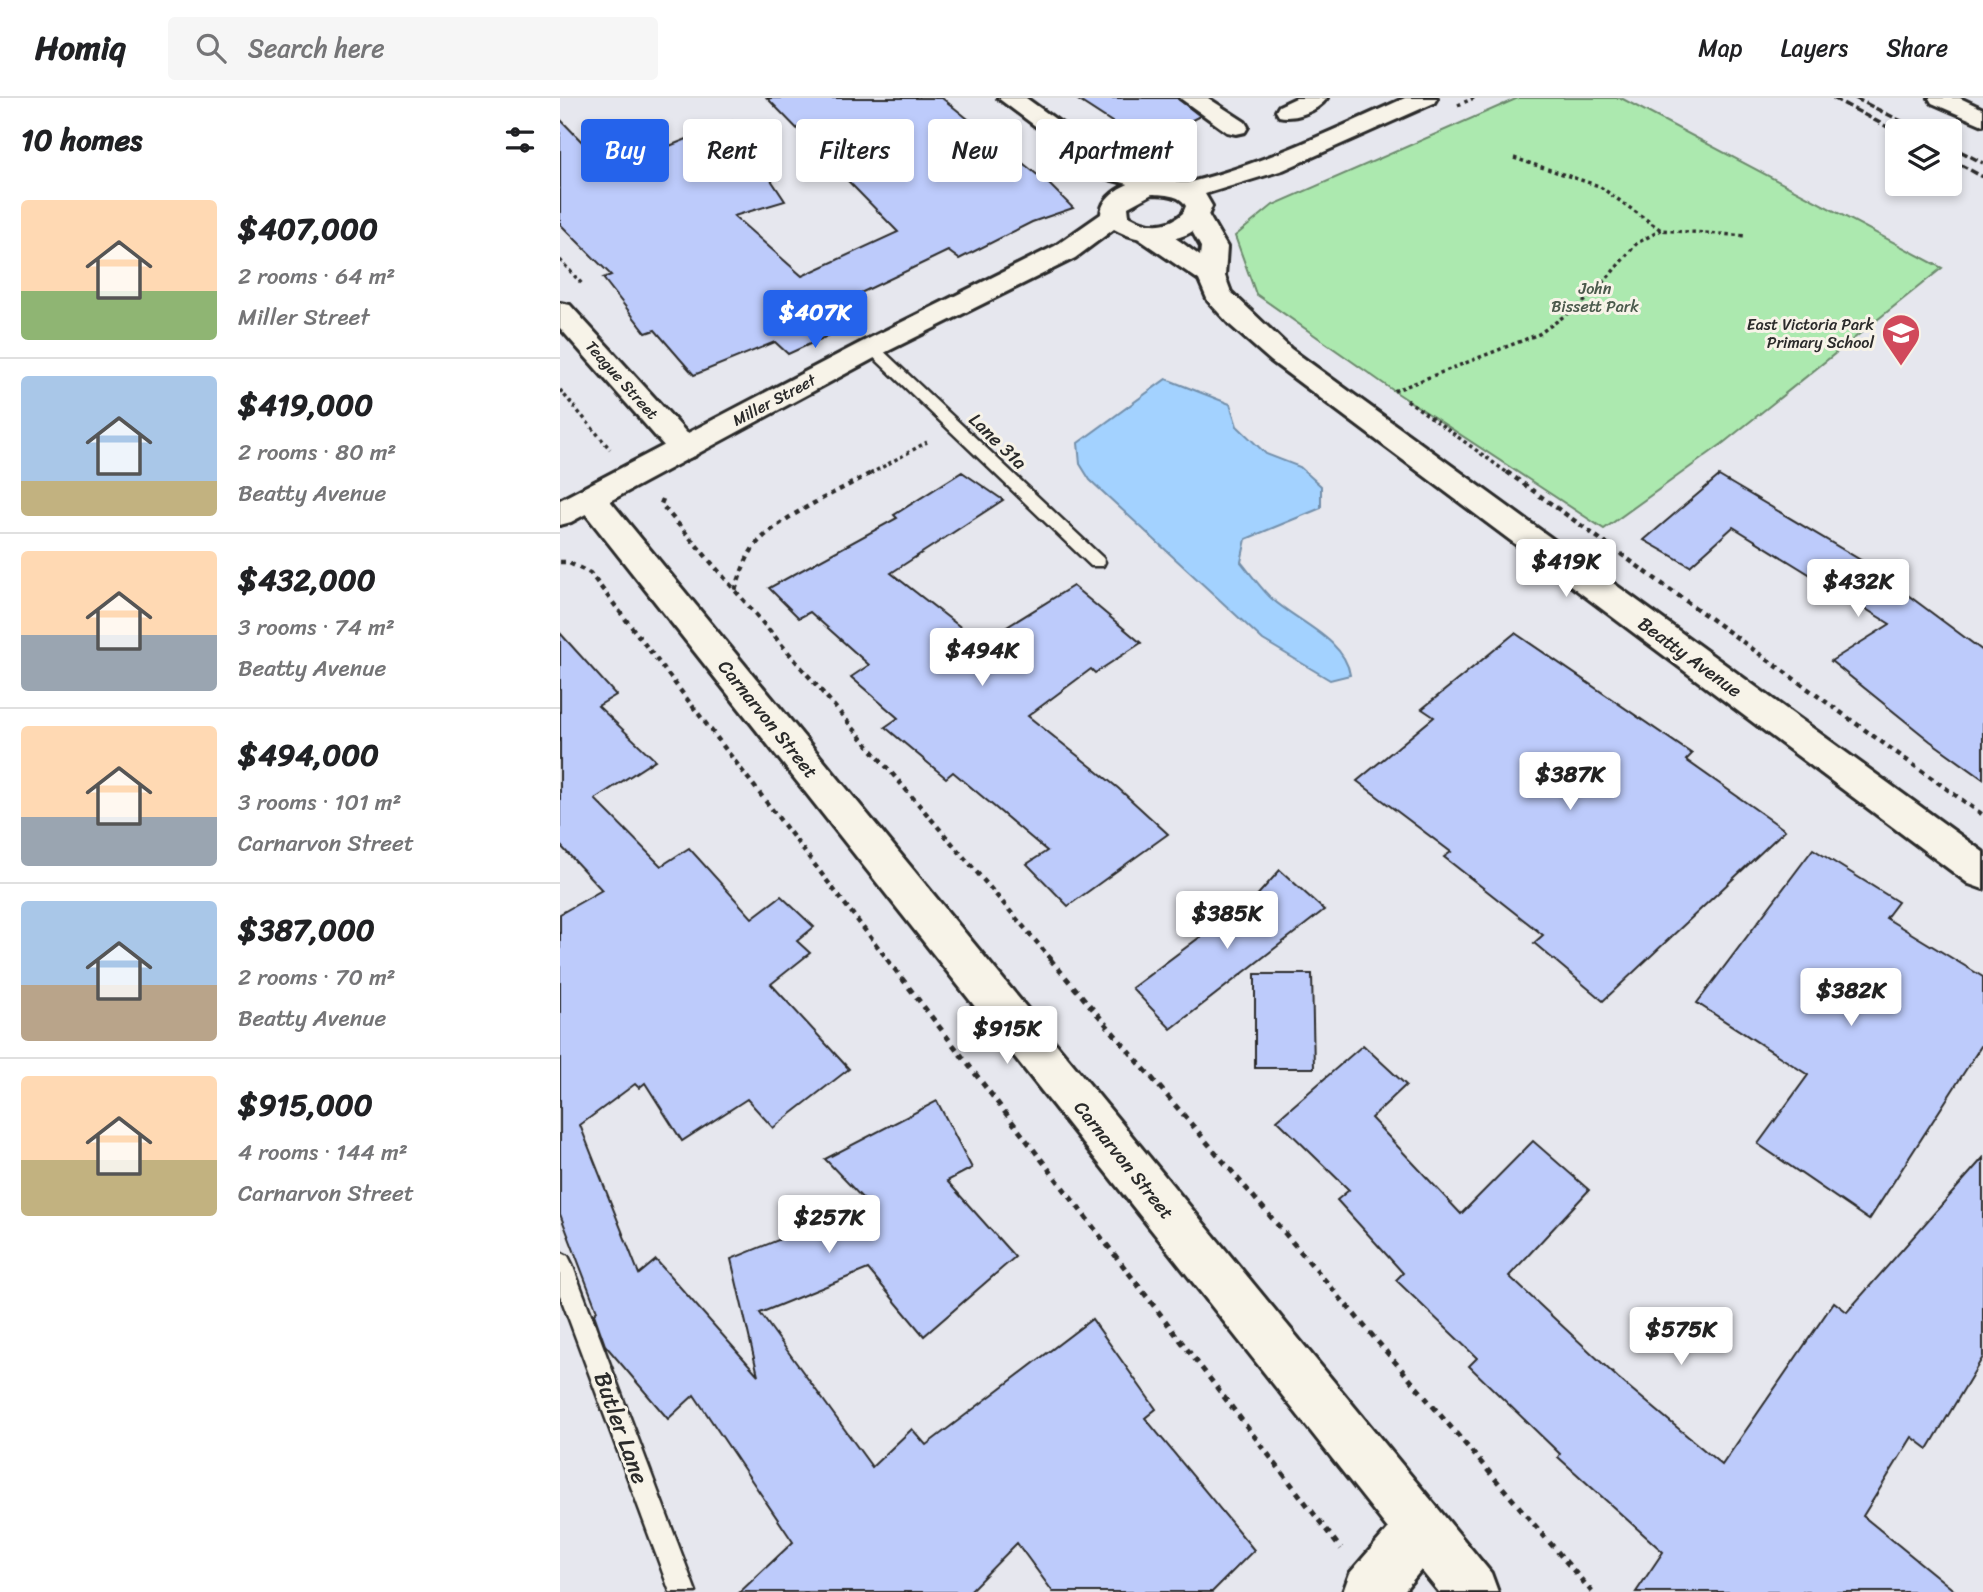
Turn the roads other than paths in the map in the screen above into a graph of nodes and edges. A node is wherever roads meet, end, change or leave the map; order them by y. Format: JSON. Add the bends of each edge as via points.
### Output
{"nodes":[{"id":1,"x":1010,"y":98,"type":"edge"},
{"id":2,"x":1192,"y":98,"type":"edge"},
{"id":3,"x":1315,"y":98,"type":"edge"},
{"id":4,"x":1425,"y":98,"type":"edge"},
{"id":5,"x":1941,"y":98,"type":"edge"},
{"id":6,"x":1288,"y":111,"type":"dead end"},
{"id":7,"x":1983,"y":118,"type":"edge"},
{"id":8,"x":1039,"y":119,"type":"edge"},
{"id":9,"x":1236,"y":127,"type":"dead end"},
{"id":10,"x":1115,"y":182,"type":"edge"},
{"id":11,"x":1138,"y":182,"type":"edge"},
{"id":12,"x":1188,"y":201,"type":"junction"},
{"id":13,"x":1117,"y":209,"type":"junction"},
{"id":14,"x":1144,"y":232,"type":"junction"},
{"id":15,"x":1065,"y":252,"type":"junction"},
{"id":16,"x":1211,"y":276,"type":"junction"},
{"id":17,"x":560,"y":311,"type":"edge"},
{"id":18,"x":873,"y":348,"type":"junction"},
{"id":19,"x":684,"y":449,"type":"junction"},
{"id":20,"x":575,"y":507,"type":"edge"},
{"id":21,"x":1097,"y":562,"type":"dead end"},
{"id":22,"x":1983,"y":873,"type":"edge"},
{"id":23,"x":560,"y":1264,"type":"edge"},
{"id":24,"x":1421,"y":1530,"type":"junction"},
{"id":25,"x":683,"y":1592,"type":"edge"},
{"id":26,"x":1369,"y":1592,"type":"edge"},
{"id":27,"x":1472,"y":1592,"type":"edge"}],
"edges":[{"from":1,"to":8,"type":"street"},
{"from":2,"to":9,"type":"street"},
{"from":3,"to":6,"type":"street"},
{"from":4,"to":12,"type":"street"},
{"from":5,"to":7,"type":"street"},
{"from":10,"to":13,"type":"street"},
{"from":11,"to":12,"type":"street"},
{"from":12,"to":13,"type":"street","name":"Miller Street","via":[[1136,189]]},
{"from":12,"to":14,"type":"street","name":"Miller Street","via":[[1179,229]]},
{"from":12,"to":16,"type":"street","name":"Beatty Avenue","via":[[1214,247]]},
{"from":13,"to":14,"type":"street","name":"Beatty Avenue","via":[[1122,224]]},
{"from":13,"to":15,"type":"street","name":"Miller Street"},
{"from":14,"to":15,"type":"street","name":"Miller Street"},
{"from":14,"to":16,"type":"street","name":"Beatty Avenue"},
{"from":15,"to":18,"type":"street","name":"Miller Street"},
{"from":16,"to":22,"type":"street","name":"Beatty Avenue","via":[[1218,295],[1281,355]]},
{"from":17,"to":19,"type":"street","name":"Teague Street"},
{"from":18,"to":19,"type":"street","name":"Miller Street"},
{"from":18,"to":21,"type":"lane","name":"Lane 31a"},
{"from":19,"to":20,"type":"street","name":"Miller Street"},
{"from":20,"to":24,"type":"street","name":"Carnarvon Street"},
{"from":23,"to":25,"type":"lane","name":"Butler Lane"},
{"from":24,"to":26,"type":"street"},
{"from":24,"to":27,"type":"street","name":"Carnarvon Street"}]}
